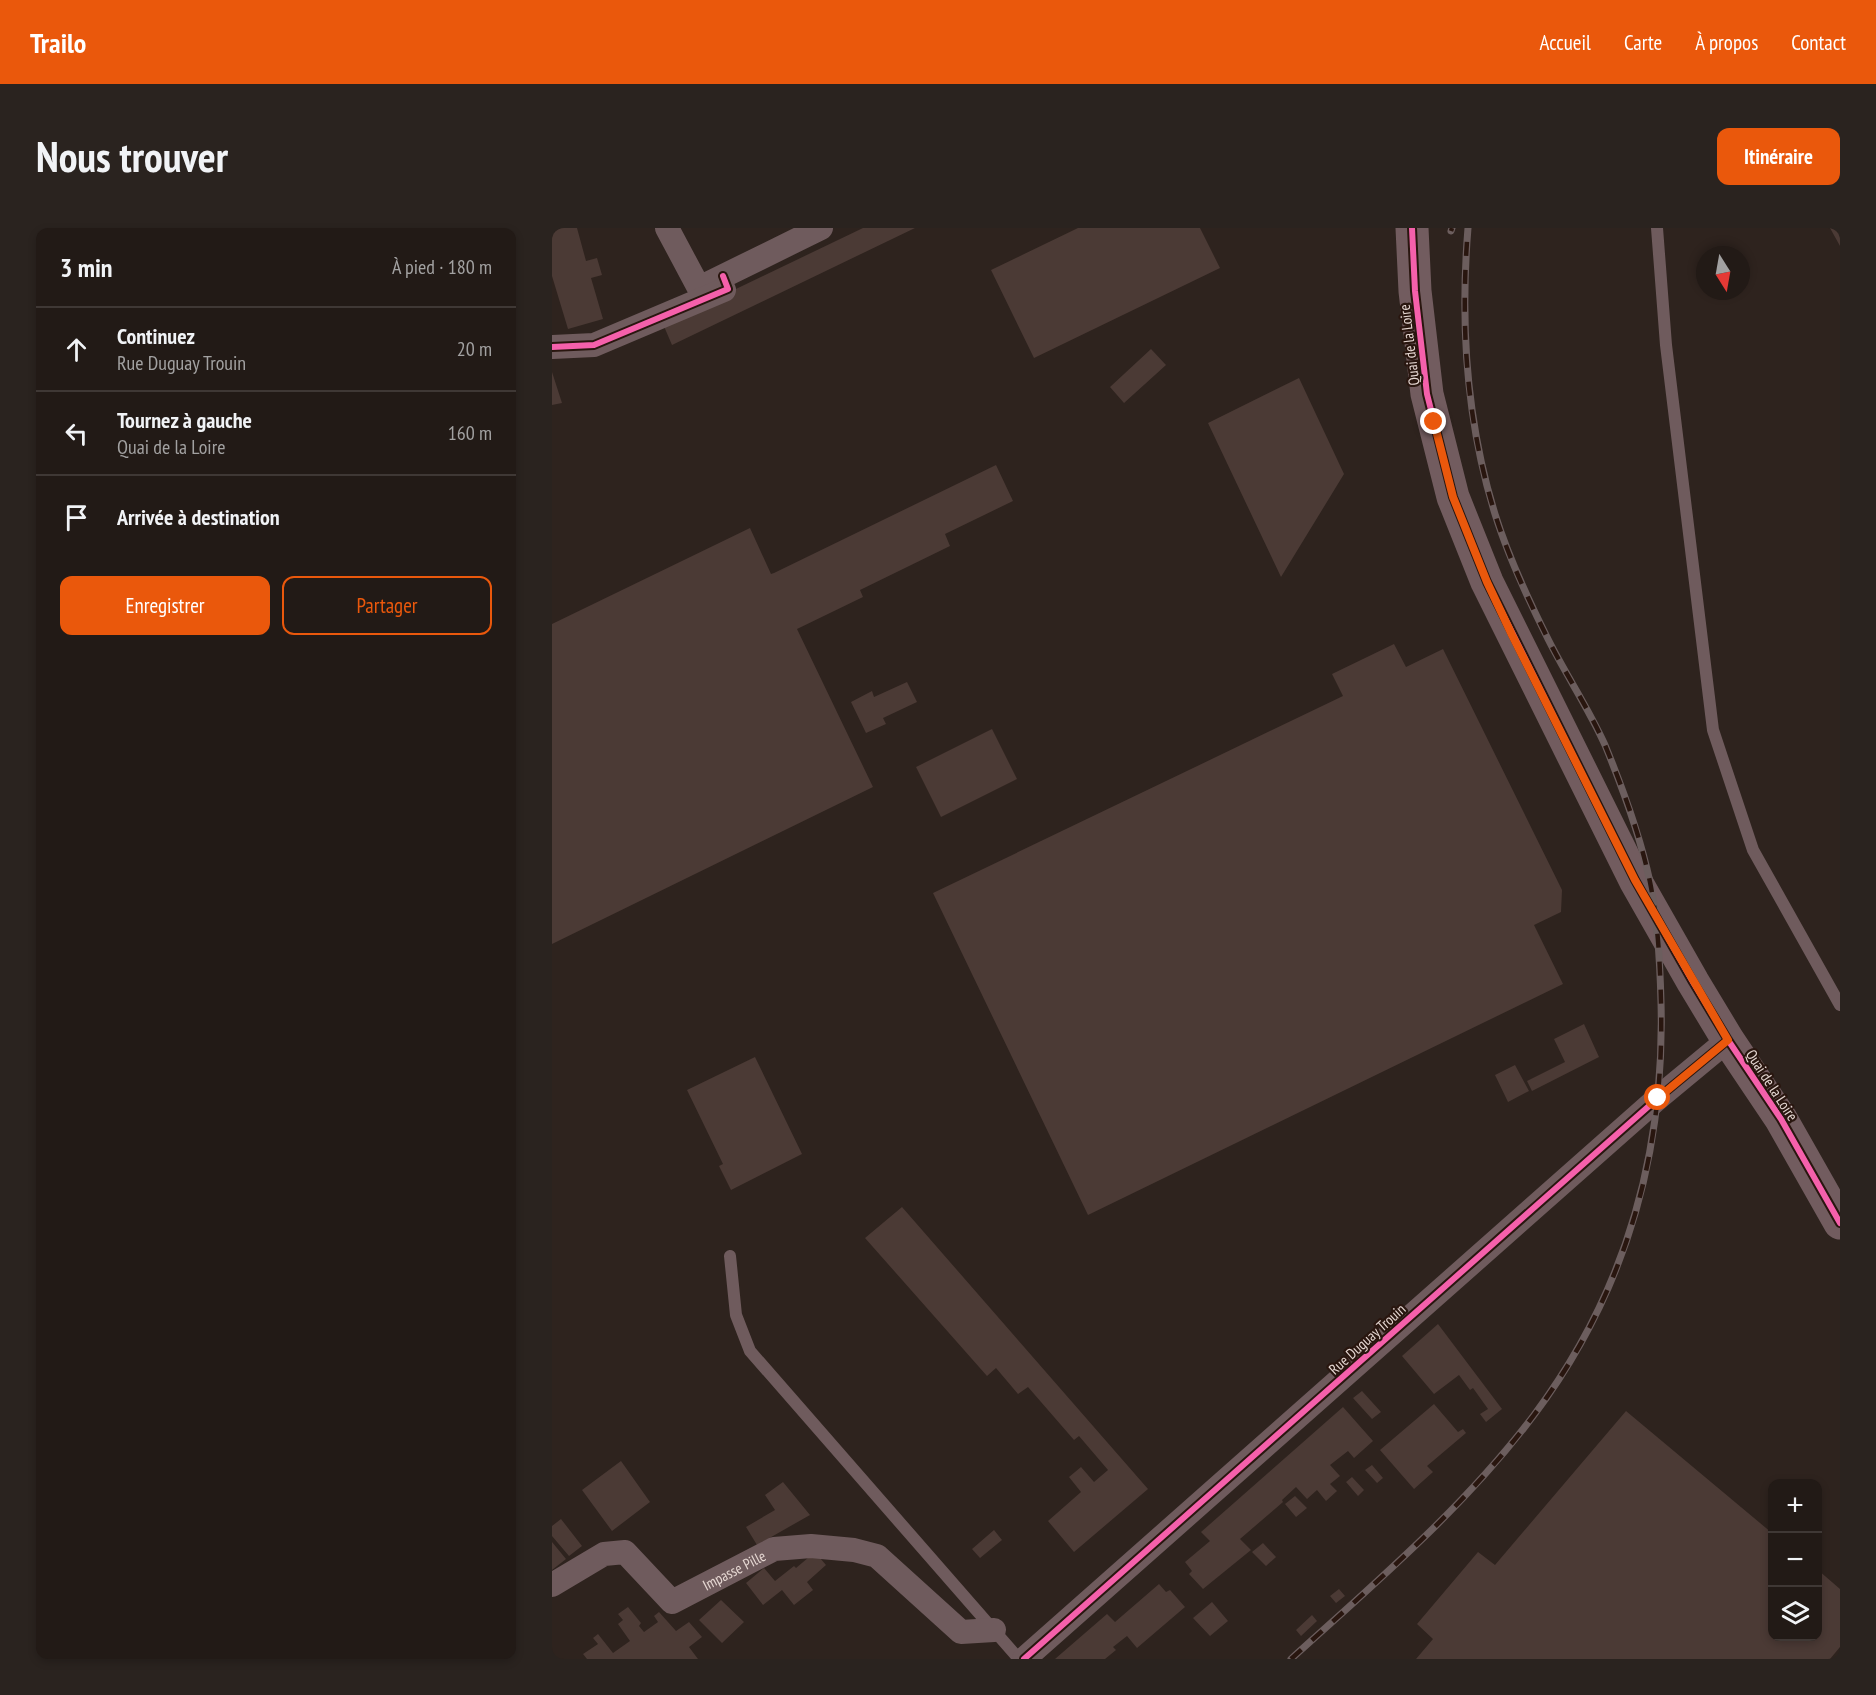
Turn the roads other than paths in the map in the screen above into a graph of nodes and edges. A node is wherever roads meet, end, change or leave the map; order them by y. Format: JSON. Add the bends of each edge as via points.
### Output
{"nodes":[{"id":1,"x":667,"y":228,"type":"edge"},
{"id":2,"x":821,"y":228,"type":"edge"},
{"id":3,"x":1412,"y":228,"type":"edge"},
{"id":4,"x":1657,"y":228,"type":"edge"},
{"id":5,"x":723,"y":276,"type":"junction"},
{"id":6,"x":552,"y":347,"type":"edge"},
{"id":7,"x":1840,"y":1005,"type":"edge"},
{"id":8,"x":1728,"y":1040,"type":"junction"},
{"id":9,"x":1840,"y":1222,"type":"edge"},
{"id":10,"x":730,"y":1256,"type":"dead end"},
{"id":11,"x":552,"y":1585,"type":"edge"},
{"id":12,"x":994,"y":1630,"type":"junction"},
{"id":13,"x":1019,"y":1659,"type":"edge"},
{"id":14,"x":1024,"y":1659,"type":"edge"}],
"edges":[{"from":1,"to":5,"type":"street","via":[[699,288]]},
{"from":2,"to":5,"type":"street"},
{"from":3,"to":8,"type":"street","name":"Quai de la Loire","via":[[1427,394],[1453,497],[1469,540],[1612,838]]},
{"from":4,"to":7,"type":"lane","via":[[1666,345],[1713,730],[1753,850]]},
{"from":5,"to":6,"type":"street","via":[[728,289],[673,313],[594,345]]},
{"from":8,"to":9,"type":"street","name":"Quai de la Loire","via":[[1781,1119]]},
{"from":8,"to":14,"type":"street","name":"Rue Duguay Trouin"},
{"from":10,"to":12,"type":"lane","via":[[736,1316],[750,1351]]},
{"from":11,"to":12,"type":"street","name":"Impasse Pille","via":[[604,1554],[625,1552],[672,1602],[774,1549],[811,1546],[854,1550],[877,1557],[962,1632]]},
{"from":12,"to":13,"type":"lane"}]}
